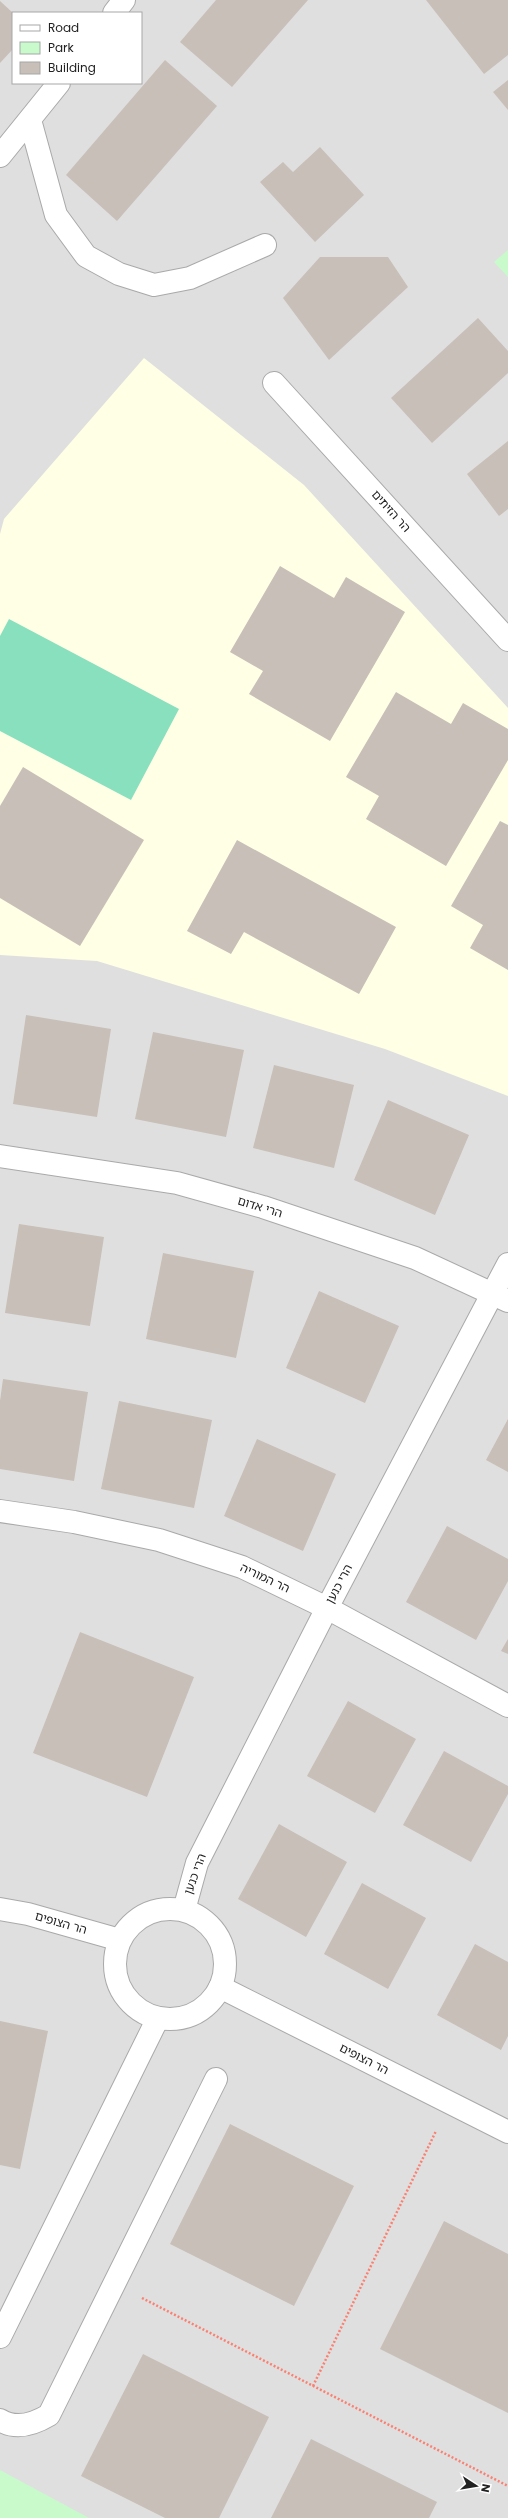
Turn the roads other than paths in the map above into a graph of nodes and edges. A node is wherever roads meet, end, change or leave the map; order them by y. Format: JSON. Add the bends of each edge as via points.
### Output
{"nodes":[{"id":1,"x":124,"y":0,"type":"edge"},
{"id":2,"x":115,"y":12,"type":"edge"},
{"id":3,"x":58,"y":84,"type":"edge"},
{"id":4,"x":30,"y":120,"type":"junction"},
{"id":5,"x":0,"y":156,"type":"edge"},
{"id":6,"x":265,"y":245,"type":"dead end"},
{"id":7,"x":274,"y":383,"type":"dead end"},
{"id":8,"x":508,"y":640,"type":"edge"},
{"id":9,"x":0,"y":1156,"type":"edge"},
{"id":10,"x":508,"y":1264,"type":"edge"},
{"id":11,"x":501,"y":1297,"type":"edge"},
{"id":12,"x":0,"y":1511,"type":"edge"},
{"id":13,"x":327,"y":1608,"type":"junction"},
{"id":14,"x":508,"y":1706,"type":"edge"},
{"id":15,"x":0,"y":1909,"type":"edge"},
{"id":16,"x":184,"y":1910,"type":"junction"},
{"id":17,"x":120,"y":1940,"type":"junction"},
{"id":18,"x":220,"y":1987,"type":"junction"},
{"id":19,"x":158,"y":2018,"type":"junction"},
{"id":20,"x":216,"y":2079,"type":"dead end"},
{"id":21,"x":508,"y":2132,"type":"edge"},
{"id":22,"x":0,"y":2337,"type":"edge"},
{"id":23,"x":0,"y":2420,"type":"edge"}],
"edges":[{"from":1,"to":2,"type":"street"},
{"from":3,"to":4,"type":"street"},
{"from":4,"to":5,"type":"street"},
{"from":4,"to":6,"type":"street","via":[[56,215],[86,256],[119,274],[154,285],[190,278]]},
{"from":7,"to":8,"type":"street","name":"הר הזיתים"},
{"from":9,"to":11,"type":"street","name":"הרי אדום","via":[[176,1183],[263,1207],[415,1258]]},
{"from":10,"to":11,"type":"street","name":"הרי כנען"},
{"from":11,"to":13,"type":"street","name":"הרי כנען"},
{"from":12,"to":13,"type":"street","name":"הר המוריה","via":[[74,1522],[159,1540],[242,1567]]},
{"from":13,"to":14,"type":"street","name":"הר המוריה"},
{"from":13,"to":16,"type":"street","name":"הרי כנען","via":[[197,1863]]},
{"from":15,"to":17,"type":"street","name":"הר הצופים","via":[[28,1914]]},
{"from":16,"to":17,"type":"street","via":[[154,1911],[140,1918]]},
{"from":16,"to":18,"type":"street","via":[[211,1926],[220,1940],[225,1955]]},
{"from":17,"to":19,"type":"street","via":[[115,1968],[125,1995],[138,2008]]},
{"from":18,"to":19,"type":"street","via":[[210,2002],[194,2013],[177,2019]]},
{"from":18,"to":21,"type":"street","name":"הר הצופים"},
{"from":19,"to":22,"type":"street"},
{"from":20,"to":23,"type":"street","via":[[49,2415],[34,2424],[8,2425]]}]}
